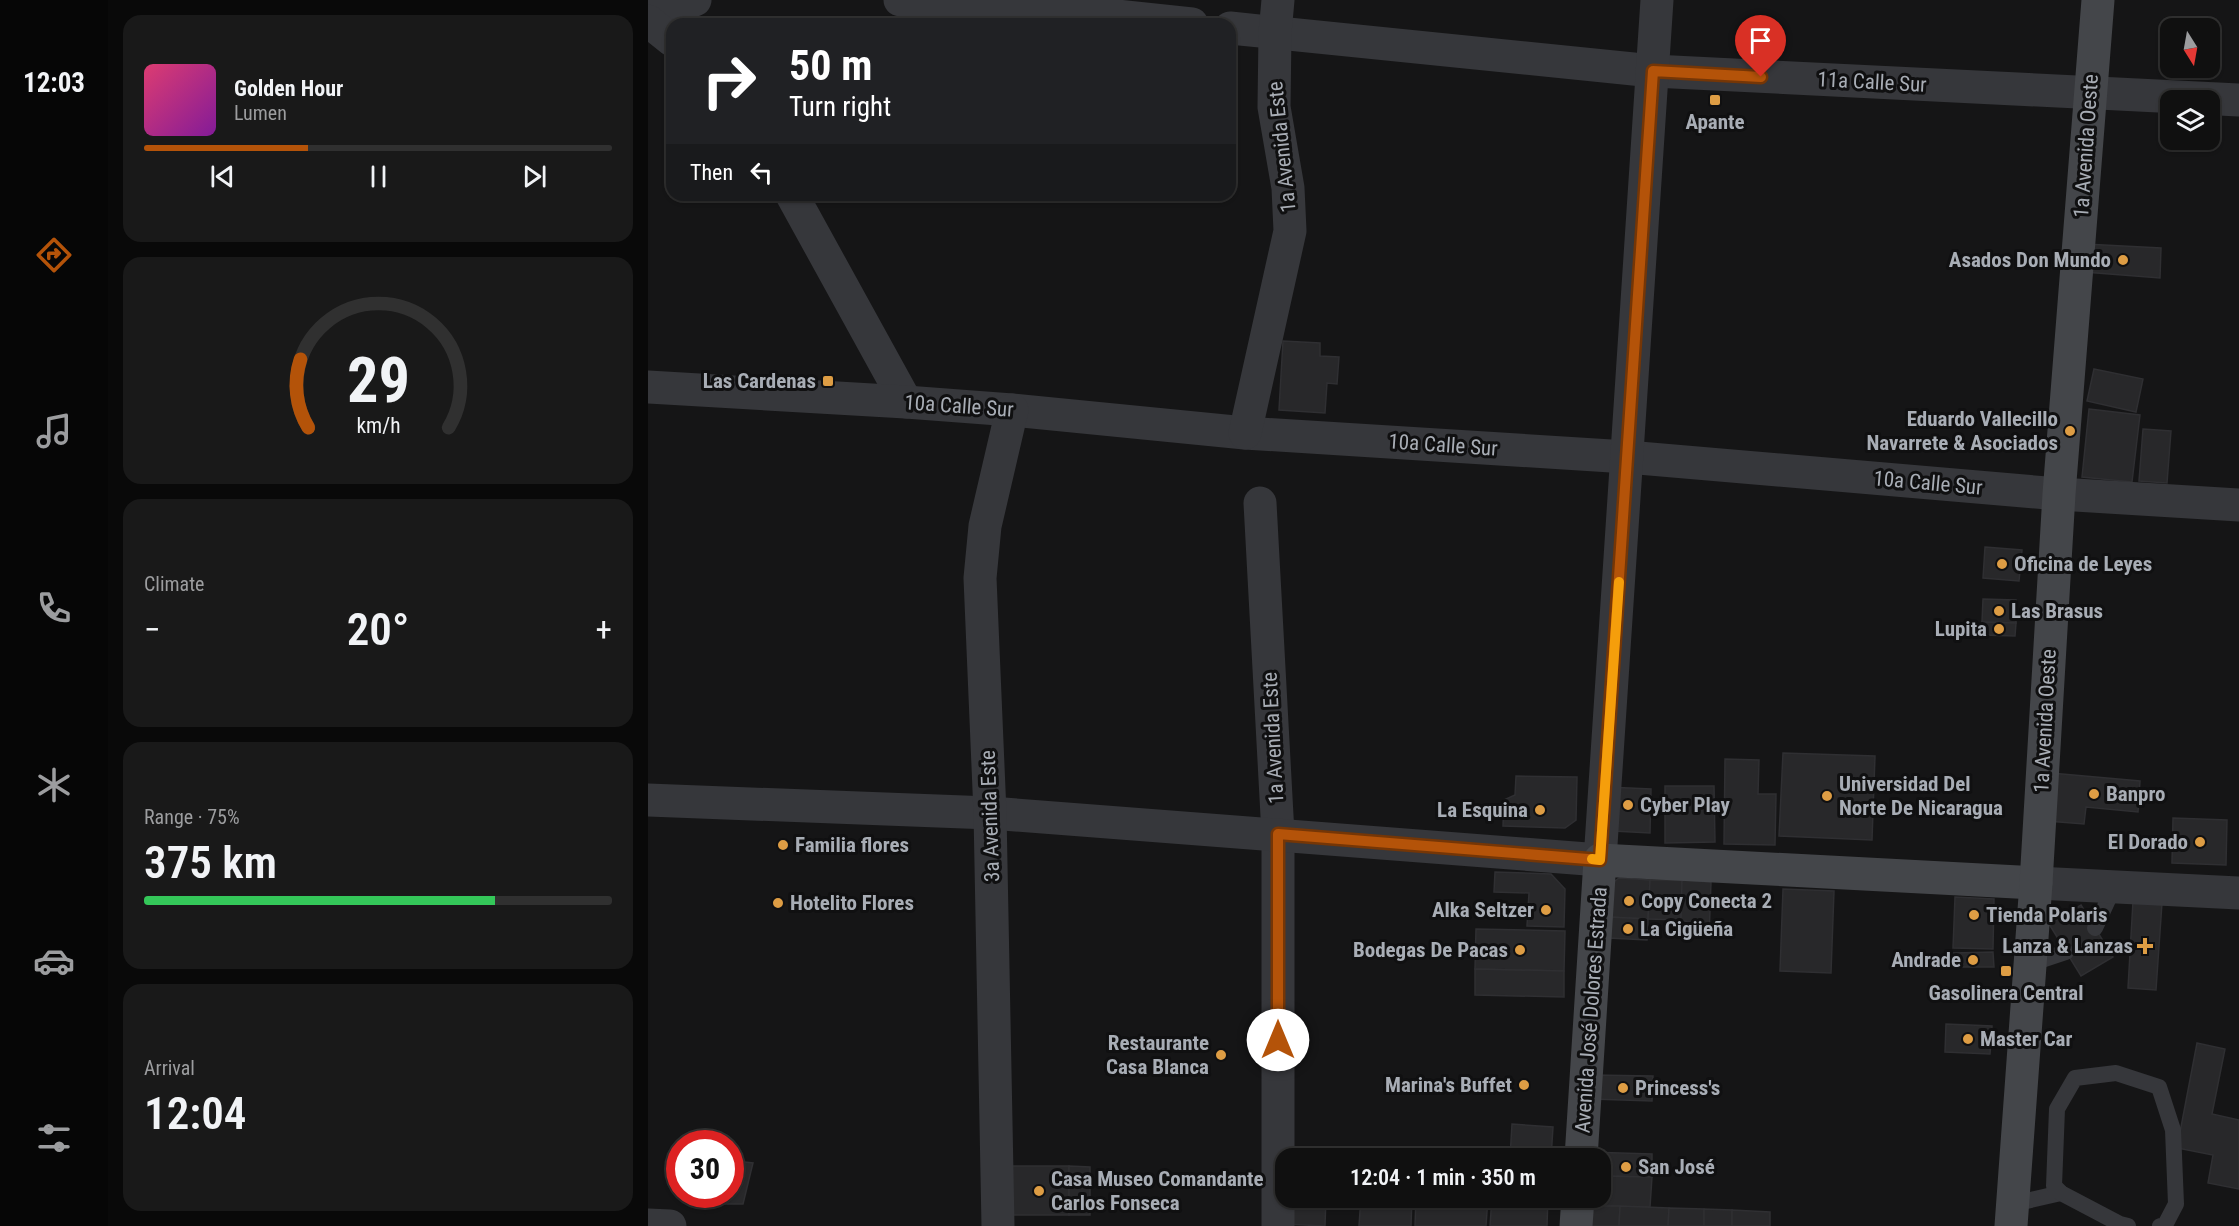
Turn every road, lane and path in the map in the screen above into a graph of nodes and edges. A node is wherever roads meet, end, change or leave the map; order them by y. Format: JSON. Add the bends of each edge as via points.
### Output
{"nodes":[{"id":1,"x":695,"y":0,"type":"edge"},
{"id":2,"x":900,"y":0,"type":"edge"},
{"id":3,"x":1278,"y":0,"type":"edge"},
{"id":4,"x":1658,"y":0,"type":"edge"},
{"id":5,"x":2098,"y":0,"type":"edge"},
{"id":6,"x":1053,"y":5,"type":"edge"},
{"id":7,"x":648,"y":10,"type":"edge"},
{"id":8,"x":1148,"y":18,"type":"edge"},
{"id":9,"x":648,"y":21,"type":"edge"},
{"id":10,"x":1236,"y":29,"type":"edge"},
{"id":11,"x":1275,"y":33,"type":"junction"},
{"id":12,"x":666,"y":35,"type":"edge"},
{"id":13,"x":1653,"y":71,"type":"junction"},
{"id":14,"x":2090,"y":93,"type":"junction"},
{"id":15,"x":2239,"y":100,"type":"edge"},
{"id":16,"x":795,"y":201,"type":"edge"},
{"id":17,"x":648,"y":387,"type":"edge"},
{"id":18,"x":906,"y":402,"type":"junction"},
{"id":19,"x":1012,"y":410,"type":"junction"},
{"id":20,"x":1245,"y":433,"type":"junction"},
{"id":21,"x":1627,"y":457,"type":"junction"},
{"id":22,"x":2059,"y":494,"type":"junction"},
{"id":23,"x":1260,"y":503,"type":"dead end"},
{"id":24,"x":2239,"y":505,"type":"edge"},
{"id":25,"x":648,"y":800,"type":"edge"},
{"id":26,"x":990,"y":813,"type":"junction"},
{"id":27,"x":1278,"y":834,"type":"junction"},
{"id":28,"x":1600,"y":860,"type":"junction"},
{"id":29,"x":2036,"y":883,"type":"junction"},
{"id":30,"x":2114,"y":887,"type":"junction"},
{"id":31,"x":2239,"y":893,"type":"edge"},
{"id":32,"x":2095,"y":928,"type":"dead end"},
{"id":33,"x":2066,"y":952,"type":"dead end"},
{"id":34,"x":2030,"y":964,"type":"junction"},
{"id":35,"x":1582,"y":1148,"type":"edge"},
{"id":36,"x":2061,"y":1193,"type":"junction"},
{"id":37,"x":1577,"y":1208,"type":"edge"},
{"id":38,"x":2012,"y":1215,"type":"edge"},
{"id":39,"x":648,"y":1225,"type":"edge"},
{"id":40,"x":670,"y":1226,"type":"edge"},
{"id":41,"x":998,"y":1226,"type":"edge"},
{"id":42,"x":1278,"y":1226,"type":"edge"},
{"id":43,"x":1576,"y":1226,"type":"edge"},
{"id":44,"x":2128,"y":1226,"type":"edge"},
{"id":45,"x":2160,"y":1226,"type":"edge"}],
"edges":[{"from":1,"to":7,"type":"street"},
{"from":2,"to":6,"type":"street"},
{"from":3,"to":11,"type":"street","name":"1a Avenida Este"},
{"from":4,"to":13,"type":"street","name":"Avenida José Dolores Estrada"},
{"from":5,"to":14,"type":"street","name":"1a Avenida Oeste"},
{"from":6,"to":8,"type":"street"},
{"from":9,"to":12,"type":"street"},
{"from":10,"to":11,"type":"street","name":"11a Calle Sur"},
{"from":11,"to":13,"type":"street","name":"11a Calle Sur"},
{"from":11,"to":20,"type":"street","name":"1a Avenida Este","via":[[1274,107],[1288,188],[1290,231]]},
{"from":13,"to":14,"type":"street","name":"11a Calle Sur"},
{"from":13,"to":21,"type":"street","name":"Avenida José Dolores Estrada"},
{"from":14,"to":15,"type":"street","name":"11a Calle Sur"},
{"from":14,"to":22,"type":"street","name":"1a Avenida Oeste"},
{"from":16,"to":18,"type":"street"},
{"from":17,"to":18,"type":"street","name":"10a Calle Sur"},
{"from":18,"to":19,"type":"street","name":"10a Calle Sur"},
{"from":19,"to":20,"type":"street","name":"10a Calle Sur"},
{"from":19,"to":26,"type":"street","name":"3a Avenida Este","via":[[985,526],[980,578]]},
{"from":20,"to":21,"type":"street","name":"10a Calle Sur"},
{"from":21,"to":22,"type":"street","name":"10a Calle Sur"},
{"from":21,"to":28,"type":"street","name":"Avenida José Dolores Estrada"},
{"from":22,"to":24,"type":"street","name":"10a Calle Sur"},
{"from":22,"to":29,"type":"street","name":"1a Avenida Oeste"},
{"from":23,"to":27,"type":"street","name":"1a Avenida Este"},
{"from":25,"to":26,"type":"street"},
{"from":26,"to":27,"type":"street"},
{"from":26,"to":41,"type":"street","name":"3a Avenida Este"},
{"from":27,"to":28,"type":"street"},
{"from":27,"to":42,"type":"street","name":"1a Avenida Este"},
{"from":28,"to":29,"type":"street"},
{"from":28,"to":35,"type":"street","name":"Avenida José Dolores Estrada"},
{"from":29,"to":30,"type":"street"},
{"from":29,"to":34,"type":"street","name":"1a Avenida Oeste"},
{"from":30,"to":31,"type":"street"},
{"from":30,"to":32,"type":"lane"},
{"from":33,"to":34,"type":"lane"},
{"from":34,"to":38,"type":"street","name":"1a Avenida Oeste"},
{"from":36,"to":38,"type":"lane"},
{"from":36,"to":44,"type":"lane"},
{"from":36,"to":45,"type":"lane","via":[[2054,1186],[2057,1109],[2075,1078],[2115,1073],[2159,1087],[2173,1130],[2176,1204],[2165,1225]]},
{"from":37,"to":43,"type":"street"},
{"from":39,"to":40,"type":"street"}]}
